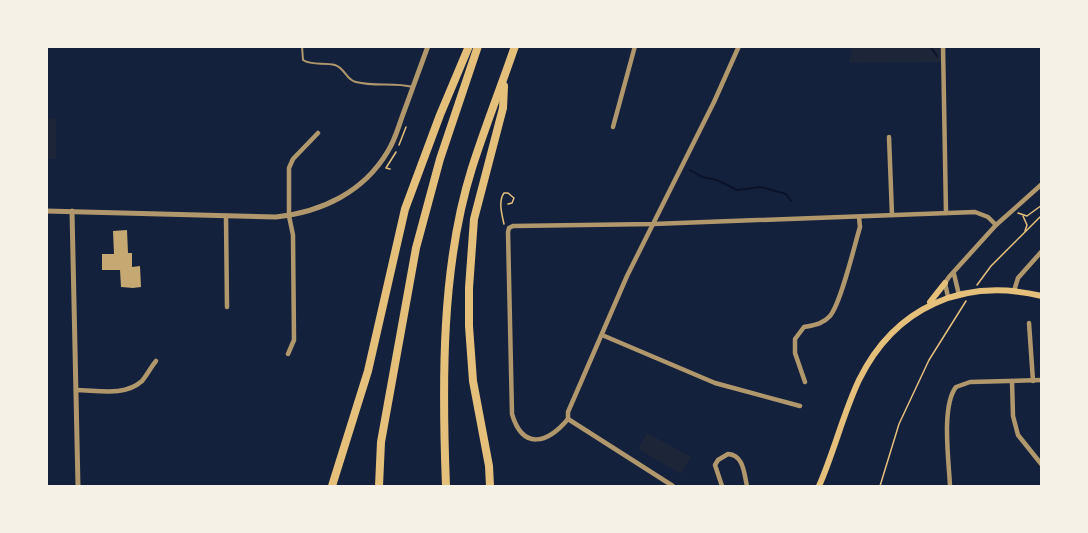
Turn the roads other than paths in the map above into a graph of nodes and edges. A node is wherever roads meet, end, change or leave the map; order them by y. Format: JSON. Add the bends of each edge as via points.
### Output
{"nodes":[{"id":1,"x":302,"y":46,"type":"edge"},
{"id":2,"x":428,"y":46,"type":"edge"},
{"id":3,"x":469,"y":46,"type":"edge"},
{"id":4,"x":478,"y":46,"type":"edge"},
{"id":5,"x":515,"y":46,"type":"edge"},
{"id":6,"x":635,"y":46,"type":"edge"},
{"id":7,"x":739,"y":46,"type":"edge"},
{"id":8,"x":943,"y":46,"type":"edge"},
{"id":9,"x":504,"y":80,"type":"junction"},
{"id":10,"x":413,"y":87,"type":"junction"},
{"id":11,"x":613,"y":128,"type":"dead end"},
{"id":12,"x":318,"y":133,"type":"dead end"},
{"id":13,"x":889,"y":137,"type":"dead end"},
{"id":14,"x":1041,"y":184,"type":"edge"},
{"id":15,"x":46,"y":211,"type":"edge"},
{"id":16,"x":72,"y":211,"type":"junction"},
{"id":17,"x":946,"y":213,"type":"junction"},
{"id":18,"x":892,"y":215,"type":"junction"},
{"id":19,"x":226,"y":216,"type":"junction"},
{"id":20,"x":289,"y":216,"type":"junction"},
{"id":21,"x":859,"y":217,"type":"junction"},
{"id":22,"x":653,"y":224,"type":"junction"},
{"id":23,"x":996,"y":225,"type":"junction"},
{"id":24,"x":1041,"y":251,"type":"edge"},
{"id":25,"x":954,"y":274,"type":"junction"},
{"id":26,"x":945,"y":283,"type":"junction"},
{"id":27,"x":1014,"y":291,"type":"junction"},
{"id":28,"x":959,"y":295,"type":"junction"},
{"id":29,"x":1041,"y":296,"type":"edge"},
{"id":30,"x":948,"y":297,"type":"junction"},
{"id":31,"x":928,"y":305,"type":"junction"},
{"id":32,"x":227,"y":307,"type":"dead end"},
{"id":33,"x":1029,"y":323,"type":"dead end"},
{"id":34,"x":602,"y":335,"type":"junction"},
{"id":35,"x":288,"y":354,"type":"dead end"},
{"id":36,"x":156,"y":361,"type":"dead end"},
{"id":37,"x":1041,"y":380,"type":"edge"},
{"id":38,"x":1012,"y":381,"type":"junction"},
{"id":39,"x":1033,"y":381,"type":"junction"},
{"id":40,"x":805,"y":382,"type":"dead end"},
{"id":41,"x":76,"y":390,"type":"junction"},
{"id":42,"x":800,"y":406,"type":"dead end"},
{"id":43,"x":568,"y":419,"type":"junction"},
{"id":44,"x":1041,"y":465,"type":"edge"},
{"id":45,"x":78,"y":486,"type":"edge"},
{"id":46,"x":332,"y":486,"type":"edge"},
{"id":47,"x":379,"y":486,"type":"edge"},
{"id":48,"x":446,"y":486,"type":"edge"},
{"id":49,"x":489,"y":486,"type":"edge"},
{"id":50,"x":673,"y":486,"type":"edge"},
{"id":51,"x":722,"y":486,"type":"edge"},
{"id":52,"x":747,"y":486,"type":"edge"},
{"id":53,"x":819,"y":486,"type":"edge"},
{"id":54,"x":950,"y":486,"type":"edge"}],
"edges":[{"from":1,"to":10,"type":"lane","via":[[303,60],[342,67],[350,80],[357,83]]},
{"from":2,"to":10,"type":"street"},
{"from":3,"to":46,"type":"highway","via":[[405,209],[368,371]]},
{"from":4,"to":47,"type":"highway","via":[[440,159],[416,248],[381,442]]},
{"from":5,"to":9,"type":"highway"},
{"from":6,"to":11,"type":"street"},
{"from":7,"to":22,"type":"street"},
{"from":8,"to":17,"type":"street"},
{"from":9,"to":48,"type":"highway","via":[[471,169],[454,247],[444,392]]},
{"from":9,"to":49,"type":"highway","via":[[503,108],[474,219],[469,288],[473,381],[489,466]]},
{"from":10,"to":20,"type":"street","via":[[388,151],[371,174],[345,196],[315,210]]},
{"from":12,"to":20,"type":"street","via":[[289,168]]},
{"from":13,"to":18,"type":"street"},
{"from":14,"to":23,"type":"street"},
{"from":15,"to":16,"type":"street"},
{"from":16,"to":19,"type":"street"},
{"from":16,"to":41,"type":"street"},
{"from":17,"to":18,"type":"street"},
{"from":17,"to":23,"type":"street","via":[[975,212]]},
{"from":18,"to":21,"type":"street"},
{"from":19,"to":20,"type":"street"},
{"from":19,"to":32,"type":"street"},
{"from":20,"to":35,"type":"street","via":[[293,235],[294,340]]},
{"from":21,"to":22,"type":"street"},
{"from":21,"to":40,"type":"street","via":[[860,227],[837,304],[826,319],[804,327],[795,339],[795,353]]},
{"from":22,"to":34,"type":"street"},
{"from":22,"to":43,"type":"street","via":[[509,228],[515,427],[532,439],[542,439],[559,431]]},
{"from":23,"to":25,"type":"street"},
{"from":24,"to":27,"type":"street","via":[[1018,278]]},
{"from":25,"to":26,"type":"street"},
{"from":25,"to":28,"type":"street"},
{"from":26,"to":30,"type":"street"},
{"from":26,"to":31,"type":"main road"},
{"from":27,"to":28,"type":"main road"},
{"from":27,"to":29,"type":"main road"},
{"from":28,"to":30,"type":"main road"},
{"from":30,"to":31,"type":"main road"},
{"from":31,"to":53,"type":"main road","via":[[902,324],[866,368]]},
{"from":33,"to":39,"type":"street"},
{"from":34,"to":42,"type":"street","via":[[715,383]]},
{"from":34,"to":43,"type":"street"},
{"from":36,"to":41,"type":"street","via":[[131,388]]},
{"from":37,"to":39,"type":"street"},
{"from":38,"to":39,"type":"street"},
{"from":38,"to":44,"type":"street","via":[[1018,435]]},
{"from":38,"to":54,"type":"street","via":[[970,382],[952,392],[947,410]]},
{"from":41,"to":45,"type":"street"},
{"from":43,"to":50,"type":"street"},
{"from":51,"to":52,"type":"street","via":[[715,465],[723,456],[732,454],[742,465]]}]}
